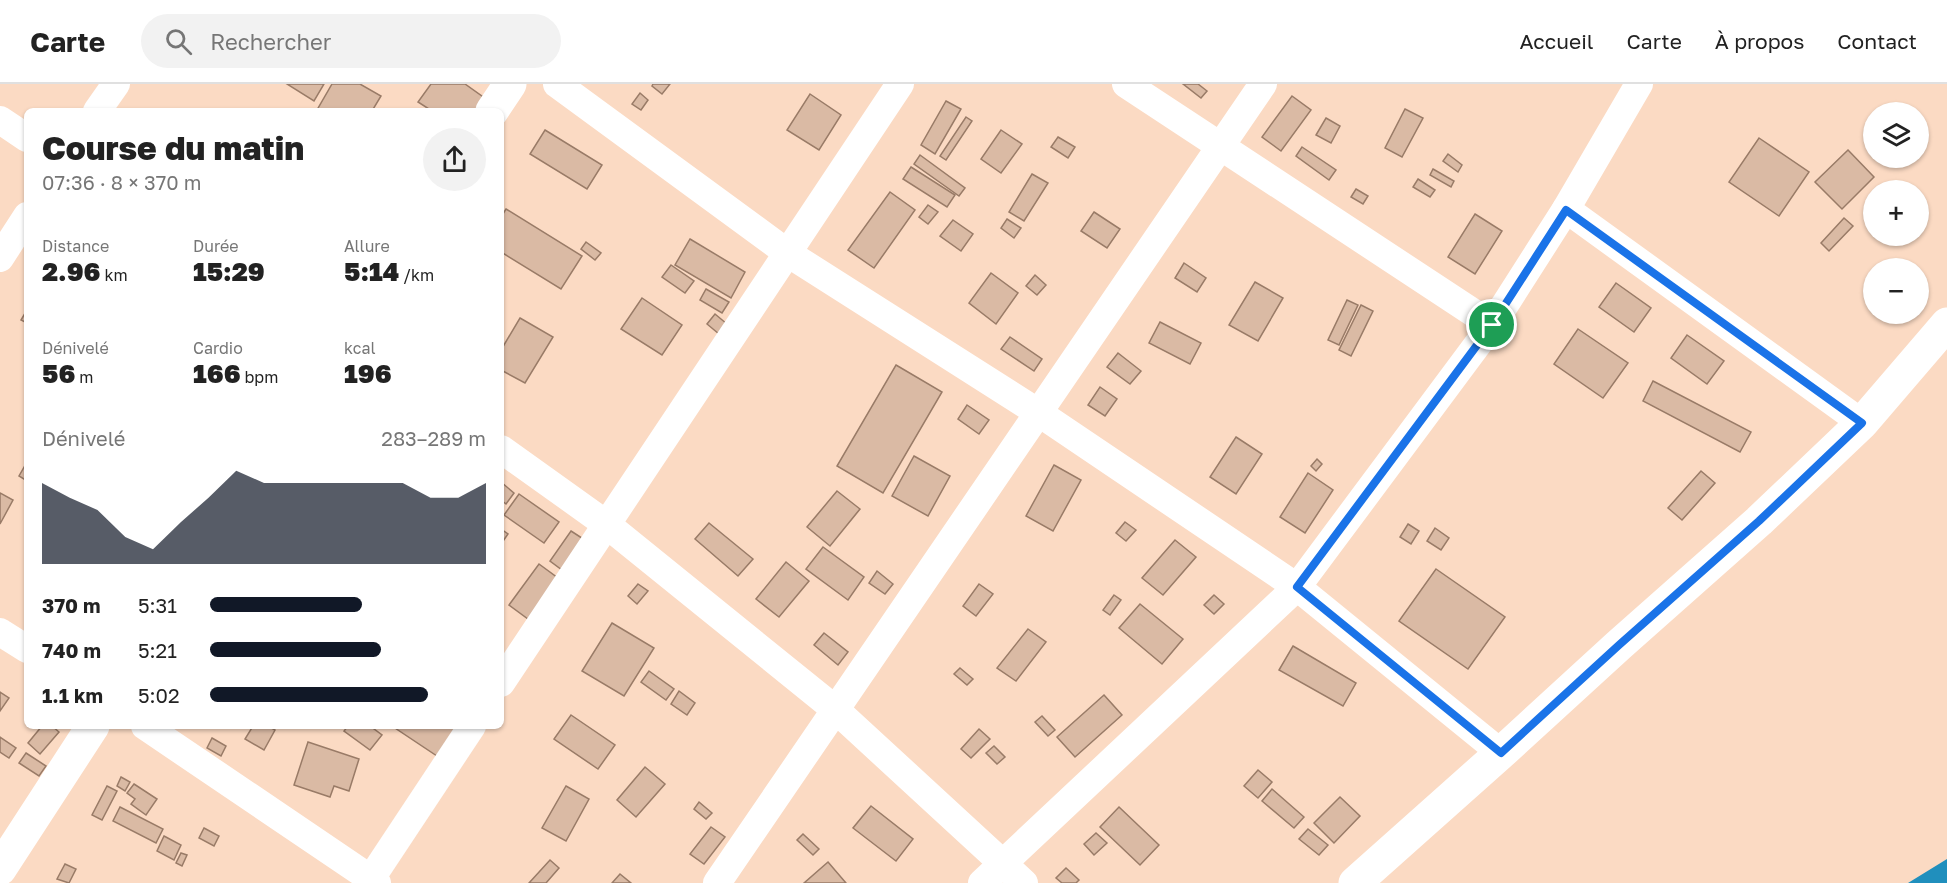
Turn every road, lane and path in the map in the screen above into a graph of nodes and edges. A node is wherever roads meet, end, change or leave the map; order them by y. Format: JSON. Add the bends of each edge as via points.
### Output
{"nodes":[{"id":1,"x":116,"y":84,"type":"edge"},
{"id":2,"x":510,"y":84,"type":"edge"},
{"id":3,"x":557,"y":84,"type":"edge"},
{"id":4,"x":900,"y":84,"type":"edge"},
{"id":5,"x":1126,"y":84,"type":"edge"},
{"id":6,"x":1263,"y":84,"type":"edge"},
{"id":7,"x":1639,"y":84,"type":"edge"},
{"id":8,"x":99,"y":108,"type":"edge"},
{"id":9,"x":494,"y":108,"type":"edge"},
{"id":10,"x":0,"y":120,"type":"edge"},
{"id":11,"x":24,"y":136,"type":"edge"},
{"id":12,"x":1221,"y":146,"type":"junction"},
{"id":13,"x":1566,"y":210,"type":"junction"},
{"id":14,"x":24,"y":221,"type":"edge"},
{"id":15,"x":789,"y":254,"type":"junction"},
{"id":16,"x":0,"y":258,"type":"edge"},
{"id":17,"x":1947,"y":324,"type":"edge"},
{"id":18,"x":1492,"y":325,"type":"junction"},
{"id":19,"x":1039,"y":413,"type":"junction"},
{"id":20,"x":1862,"y":423,"type":"junction"},
{"id":21,"x":504,"y":451,"type":"edge"},
{"id":22,"x":606,"y":524,"type":"junction"},
{"id":23,"x":1297,"y":587,"type":"junction"},
{"id":24,"x":0,"y":632,"type":"edge"},
{"id":25,"x":24,"y":648,"type":"edge"},
{"id":26,"x":504,"y":677,"type":"edge"},
{"id":27,"x":836,"y":710,"type":"junction"},
{"id":28,"x":91,"y":729,"type":"edge"},
{"id":29,"x":149,"y":729,"type":"edge"},
{"id":30,"x":470,"y":729,"type":"edge"},
{"id":31,"x":1501,"y":753,"type":"junction"},
{"id":32,"x":1002,"y":863,"type":"junction"},
{"id":33,"x":0,"y":869,"type":"edge"},
{"id":34,"x":372,"y":882,"type":"edge"},
{"id":35,"x":717,"y":883,"type":"edge"},
{"id":36,"x":982,"y":883,"type":"edge"},
{"id":37,"x":1024,"y":883,"type":"edge"},
{"id":38,"x":1355,"y":883,"type":"edge"}],
"edges":[{"from":1,"to":8,"type":"street"},
{"from":2,"to":9,"type":"street"},
{"from":3,"to":15,"type":"street"},
{"from":4,"to":15,"type":"street"},
{"from":5,"to":12,"type":"street"},
{"from":6,"to":12,"type":"street"},
{"from":7,"to":13,"type":"street"},
{"from":10,"to":11,"type":"street"},
{"from":12,"to":18,"type":"street"},
{"from":12,"to":19,"type":"street"},
{"from":13,"to":18,"type":"street"},
{"from":13,"to":20,"type":"street"},
{"from":14,"to":16,"type":"street"},
{"from":15,"to":19,"type":"street"},
{"from":15,"to":22,"type":"street"},
{"from":17,"to":20,"type":"street"},
{"from":18,"to":23,"type":"street"},
{"from":19,"to":23,"type":"street"},
{"from":19,"to":27,"type":"street"},
{"from":20,"to":31,"type":"street"},
{"from":21,"to":22,"type":"street"},
{"from":22,"to":26,"type":"street"},
{"from":22,"to":27,"type":"street"},
{"from":23,"to":31,"type":"street"},
{"from":23,"to":32,"type":"street"},
{"from":24,"to":25,"type":"street"},
{"from":27,"to":32,"type":"street"},
{"from":27,"to":35,"type":"street"},
{"from":28,"to":33,"type":"street"},
{"from":29,"to":34,"type":"street"},
{"from":30,"to":34,"type":"street"},
{"from":31,"to":38,"type":"street"},
{"from":32,"to":36,"type":"street"},
{"from":32,"to":37,"type":"street"}]}
